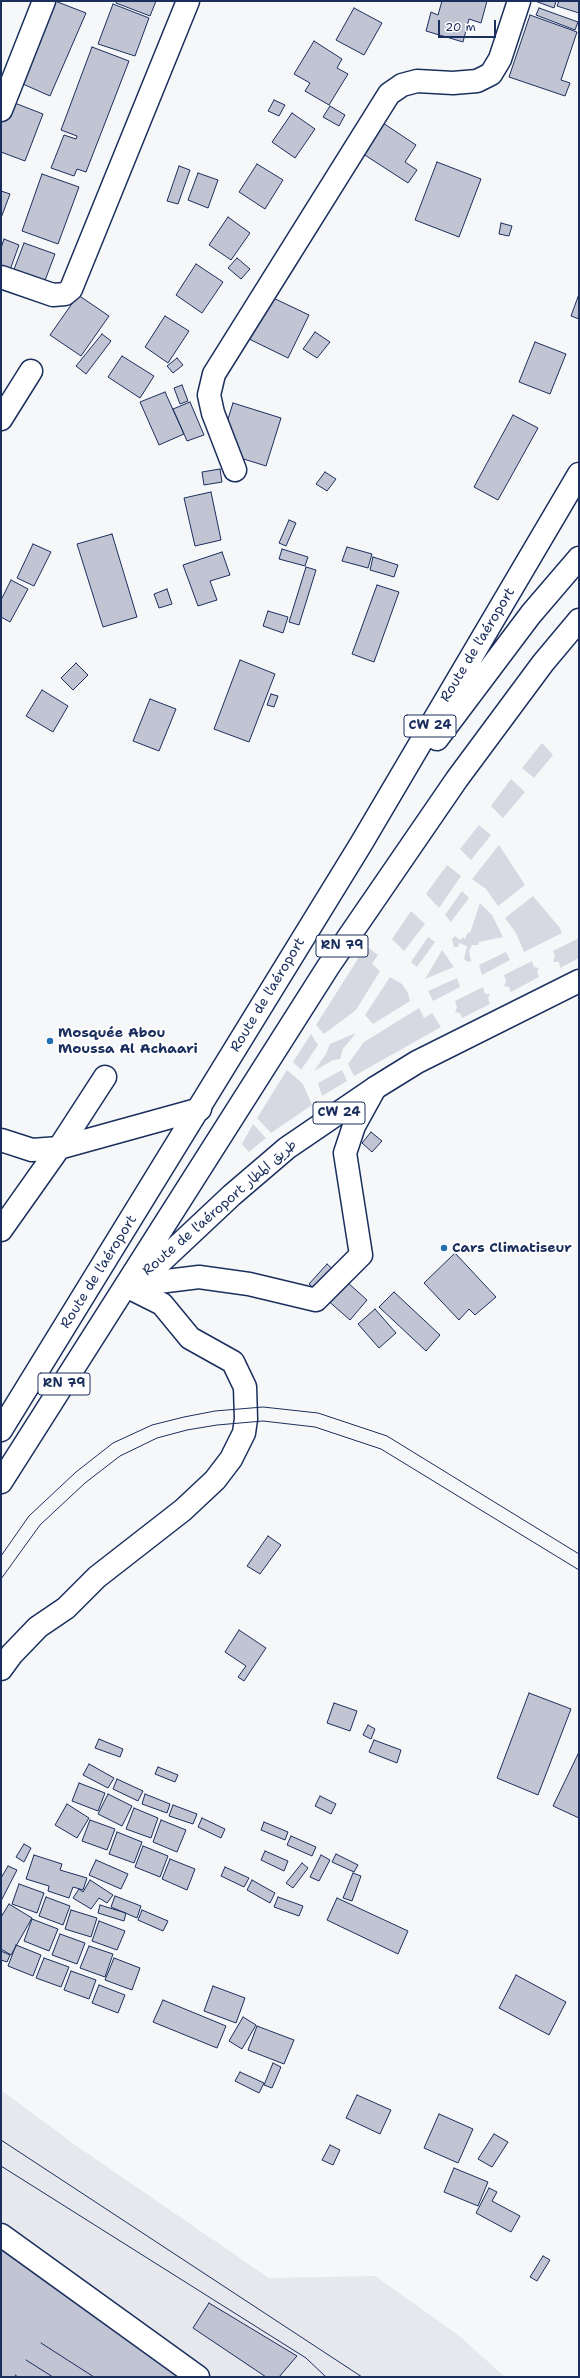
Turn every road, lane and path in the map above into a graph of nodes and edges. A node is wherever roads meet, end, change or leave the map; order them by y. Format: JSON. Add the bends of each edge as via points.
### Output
{"nodes":[{"id":1,"x":44,"y":1,"type":"edge"},
{"id":2,"x":188,"y":1,"type":"edge"},
{"id":3,"x":519,"y":1,"type":"edge"},
{"id":4,"x":1,"y":110,"type":"edge"},
{"id":5,"x":1,"y":277,"type":"edge"},
{"id":6,"x":32,"y":371,"type":"dead end"},
{"id":7,"x":1,"y":419,"type":"edge"},
{"id":8,"x":235,"y":470,"type":"dead end"},
{"id":9,"x":579,"y":474,"type":"edge"},
{"id":10,"x":579,"y":558,"type":"edge"},
{"id":11,"x":579,"y":620,"type":"edge"},
{"id":12,"x":361,"y":844,"type":"junction"},
{"id":13,"x":579,"y":981,"type":"edge"},
{"id":14,"x":105,"y":1077,"type":"dead end"},
{"id":15,"x":375,"y":1088,"type":"junction"},
{"id":16,"x":200,"y":1108,"type":"junction"},
{"id":17,"x":1,"y":1140,"type":"edge"},
{"id":18,"x":59,"y":1148,"type":"junction"},
{"id":19,"x":1,"y":1230,"type":"edge"},
{"id":20,"x":126,"y":1286,"type":"junction"},
{"id":21,"x":1,"y":1430,"type":"edge"},
{"id":22,"x":1,"y":1482,"type":"edge"},
{"id":23,"x":1,"y":1669,"type":"edge"},
{"id":24,"x":1,"y":2236,"type":"edge"},
{"id":25,"x":198,"y":2377,"type":"edge"}],
"edges":[{"from":1,"to":4,"type":"main road"},
{"from":2,"to":5,"type":"main road","via":[[71,289],[65,294],[53,295]]},
{"from":3,"to":8,"type":"main road","via":[[500,59],[492,74],[477,81],[417,81],[402,85],[390,94],[214,374],[209,395],[213,413]]},
{"from":6,"to":7,"type":"main road"},
{"from":9,"to":12,"type":"main road","name":"Route de l'aéroport","number":"CW 24"},
{"from":10,"to":12,"type":"main road","number":"RN 79","via":[[494,662]]},
{"from":11,"to":20,"type":"main road","number":"RN 79","via":[[543,663],[457,779],[332,960]]},
{"from":12,"to":16,"type":"main road","name":"Route de l'aéroport","number":"RN 79"},
{"from":13,"to":15,"type":"main road","name":"Route de l'aéroport طريق المطار","number":"CW 24","via":[[417,1062]]},
{"from":14,"to":18,"type":"main road"},
{"from":15,"to":20,"type":"main road","name":"Route de l'aéroport طريق المطار","number":"CW 24","via":[[287,1148],[232,1195],[151,1271]]},
{"from":15,"to":20,"type":"main road","via":[[354,1126],[345,1153],[361,1254],[316,1300],[249,1284],[199,1277]]},
{"from":16,"to":18,"type":"main road"},
{"from":16,"to":21,"type":"main road","name":"Route de l'aéroport","number":"RN 79"},
{"from":17,"to":18,"type":"main road","via":[[32,1150]]},
{"from":18,"to":19,"type":"main road"},
{"from":20,"to":22,"type":"main road","name":"Route de l'aéroport طريق المطار","number":"RN 79"},
{"from":20,"to":23,"type":"main road","via":[[162,1304],[190,1338],[233,1362],[245,1387],[244,1433],[231,1459],[215,1480],[183,1510],[98,1577],[66,1608],[38,1627]]},
{"from":24,"to":25,"type":"main road"}]}
